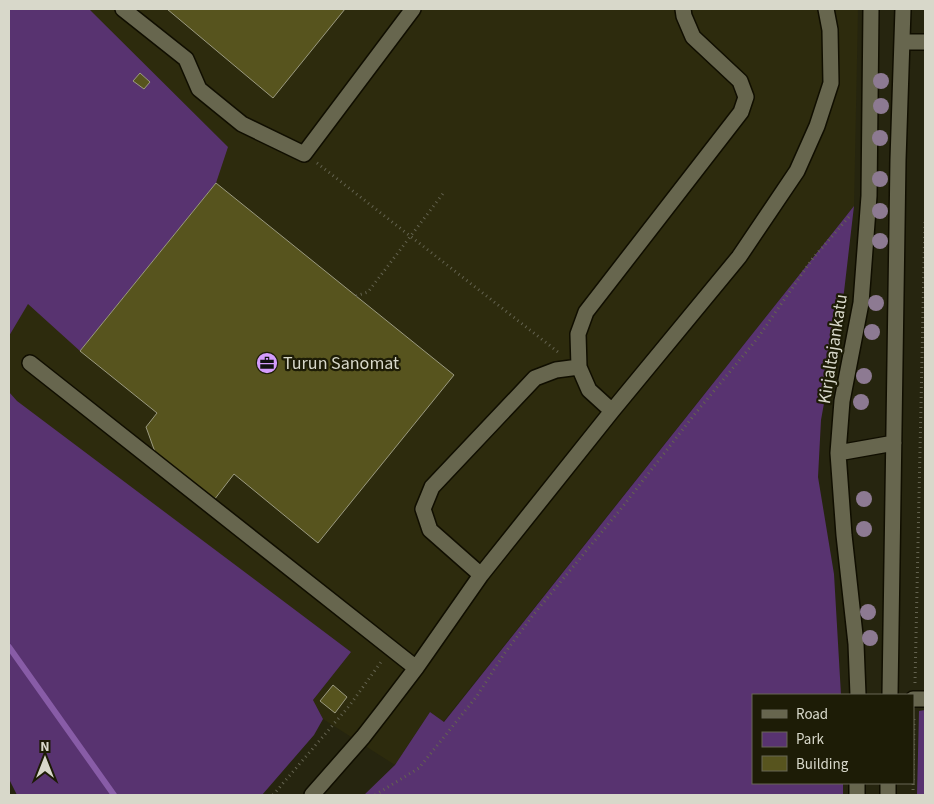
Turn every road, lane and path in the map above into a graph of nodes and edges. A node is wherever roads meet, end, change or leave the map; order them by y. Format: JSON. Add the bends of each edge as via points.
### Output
{"nodes":[{"id":1,"x":123,"y":9,"type":"edge"},
{"id":2,"x":413,"y":9,"type":"edge"},
{"id":3,"x":684,"y":9,"type":"edge"},
{"id":4,"x":826,"y":9,"type":"edge"},
{"id":5,"x":871,"y":9,"type":"edge"},
{"id":6,"x":903,"y":9,"type":"edge"},
{"id":7,"x":902,"y":42,"type":"junction"},
{"id":8,"x":925,"y":42,"type":"edge"},
{"id":9,"x":304,"y":154,"type":"junction"},
{"id":10,"x":445,"y":192,"type":"dead end"},
{"id":11,"x":869,"y":196,"type":"junction"},
{"id":12,"x":925,"y":219,"type":"edge"},
{"id":13,"x":411,"y":236,"type":"junction"},
{"id":14,"x":356,"y":296,"type":"dead end"},
{"id":15,"x":30,"y":363,"type":"dead end"},
{"id":16,"x":579,"y":367,"type":"junction"},
{"id":17,"x":612,"y":412,"type":"junction"},
{"id":18,"x":894,"y":443,"type":"junction"},
{"id":19,"x":838,"y":453,"type":"junction"},
{"id":20,"x":481,"y":575,"type":"junction"},
{"id":21,"x":391,"y":648,"type":"junction"},
{"id":22,"x":416,"y":668,"type":"junction"},
{"id":23,"x":858,"y":694,"type":"edge"},
{"id":24,"x":890,"y":694,"type":"edge"},
{"id":25,"x":918,"y":699,"type":"edge"},
{"id":26,"x":914,"y":776,"type":"edge"},
{"id":27,"x":383,"y":791,"type":"junction"},
{"id":28,"x":273,"y":795,"type":"edge"},
{"id":29,"x":312,"y":795,"type":"edge"},
{"id":30,"x":375,"y":795,"type":"edge"},
{"id":31,"x":387,"y":795,"type":"edge"}],
"edges":[{"from":1,"to":9,"type":"street","via":[[186,59],[199,89],[242,124]]},
{"from":2,"to":9,"type":"street"},
{"from":3,"to":16,"type":"street","via":[[693,37],[740,81],[746,97],[741,112],[586,312],[578,334]]},
{"from":4,"to":17,"type":"street","via":[[830,30],[831,83],[798,171],[739,257]]},
{"from":5,"to":11,"type":"street","name":"Kirjaltajankatu"},
{"from":6,"to":7,"type":"street"},
{"from":7,"to":8,"type":"street"},
{"from":7,"to":18,"type":"street"},
{"from":9,"to":13,"type":"path"},
{"from":10,"to":13,"type":"path"},
{"from":11,"to":19,"type":"street","name":"Kirjaltajankatu","via":[[860,303],[842,401]]},
{"from":11,"to":27,"type":"path","via":[[813,258],[757,339],[534,614],[477,696],[419,768]]},
{"from":12,"to":25,"type":"path"},
{"from":13,"to":14,"type":"path","via":[[368,292]]},
{"from":13,"to":16,"type":"path"},
{"from":15,"to":21,"type":"street"},
{"from":16,"to":17,"type":"street","via":[[589,390]]},
{"from":16,"to":20,"type":"street","via":[[556,370],[534,378],[432,487],[423,509],[430,530]]},
{"from":17,"to":20,"type":"street"},
{"from":18,"to":19,"type":"street"},
{"from":18,"to":24,"type":"street"},
{"from":19,"to":23,"type":"street","name":"Kirjaltajankatu"},
{"from":20,"to":22,"type":"street"},
{"from":21,"to":22,"type":"street"},
{"from":21,"to":28,"type":"path","via":[[350,704]]},
{"from":22,"to":29,"type":"street","via":[[364,737]]},
{"from":25,"to":26,"type":"path"},
{"from":27,"to":30,"type":"path"},
{"from":27,"to":31,"type":"path"}]}
